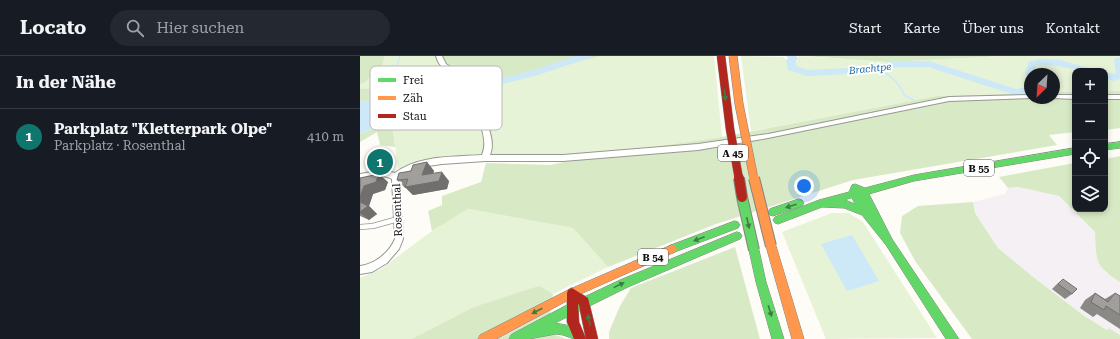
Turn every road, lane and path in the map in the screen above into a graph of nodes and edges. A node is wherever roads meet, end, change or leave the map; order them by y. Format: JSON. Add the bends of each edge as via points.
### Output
{"nodes":[{"id":1,"x":439,"y":56,"type":"edge"},
{"id":2,"x":722,"y":56,"type":"edge"},
{"id":3,"x":733,"y":56,"type":"edge"},
{"id":4,"x":445,"y":66,"type":"edge"},
{"id":5,"x":1120,"y":96,"type":"edge"},
{"id":6,"x":1024,"y":97,"type":"edge"},
{"id":7,"x":1060,"y":97,"type":"edge"},
{"id":8,"x":1072,"y":97,"type":"edge"},
{"id":9,"x":1108,"y":97,"type":"edge"},
{"id":10,"x":485,"y":130,"type":"edge"},
{"id":11,"x":1120,"y":145,"type":"edge"},
{"id":12,"x":1108,"y":147,"type":"edge"},
{"id":13,"x":1072,"y":151,"type":"edge"},
{"id":14,"x":378,"y":158,"type":"dead end"},
{"id":15,"x":485,"y":158,"type":"junction"},
{"id":16,"x":378,"y":173,"type":"junction"},
{"id":17,"x":360,"y":177,"type":"edge"},
{"id":18,"x":396,"y":177,"type":"junction"},
{"id":19,"x":857,"y":190,"type":"junction"},
{"id":20,"x":822,"y":203,"type":"junction"},
{"id":21,"x":773,"y":212,"type":"dead end"},
{"id":22,"x":866,"y":213,"type":"junction"},
{"id":23,"x":398,"y":218,"type":"junction"},
{"id":24,"x":778,"y":220,"type":"dead end"},
{"id":25,"x":735,"y":225,"type":"dead end"},
{"id":26,"x":360,"y":227,"type":"edge"},
{"id":27,"x":737,"y":236,"type":"dead end"},
{"id":28,"x":889,"y":242,"type":"junction"},
{"id":29,"x":360,"y":270,"type":"edge"},
{"id":30,"x":572,"y":293,"type":"junction"},
{"id":31,"x":584,"y":302,"type":"junction"},
{"id":32,"x":571,"y":308,"type":"junction"},
{"id":33,"x":579,"y":337,"type":"edge"},
{"id":34,"x":516,"y":338,"type":"edge"},
{"id":35,"x":484,"y":339,"type":"edge"},
{"id":36,"x":592,"y":339,"type":"edge"},
{"id":37,"x":778,"y":339,"type":"edge"},
{"id":38,"x":798,"y":339,"type":"edge"},
{"id":39,"x":953,"y":339,"type":"edge"}],
"edges":[{"from":1,"to":4,"type":"street"},
{"from":2,"to":37,"type":"main road","number":"A 45","one_way":true,"bridge":true,"via":[[732,148],[761,282]]},
{"from":3,"to":38,"type":"main road","number":"A 45","bridge":true,"via":[[743,134],[757,196]]},
{"from":5,"to":9,"type":"street"},
{"from":6,"to":15,"type":"street","name":"Rosenthal","via":[[949,99],[768,136],[698,147],[563,158]]},
{"from":7,"to":8,"type":"street"},
{"from":10,"to":15,"type":"street","via":[[488,150]]},
{"from":11,"to":12,"type":"main road"},
{"from":13,"to":19,"type":"main road","number":"B 55","via":[[913,176]]},
{"from":14,"to":16,"type":"lane"},
{"from":15,"to":18,"type":"street","name":"Rosenthal","via":[[421,164],[406,169]]},
{"from":16,"to":17,"type":"street","name":"Rosenthal"},
{"from":16,"to":18,"type":"street","name":"Rosenthal","via":[[390,173]]},
{"from":18,"to":23,"type":"street","name":"Rosenthal"},
{"from":19,"to":20,"type":"main road","number":"B 55"},
{"from":19,"to":21,"type":"main road","one_way":true},
{"from":19,"to":22,"type":"main road"},
{"from":19,"to":28,"type":"main road"},
{"from":20,"to":22,"type":"main road","via":[[843,203]]},
{"from":20,"to":24,"type":"main road"},
{"from":22,"to":28,"type":"main road"},
{"from":23,"to":26,"type":"lane","via":[[373,226]]},
{"from":23,"to":29,"type":"street","name":"Rosenthal","via":[[399,239],[389,256],[373,267]]},
{"from":25,"to":30,"type":"main road","number":"B 54","one_way":true,"via":[[664,252]]},
{"from":31,"to":27,"type":"main road","number":"B 54","one_way":true},
{"from":28,"to":39,"type":"main road"},
{"from":30,"to":31,"type":"main road"},
{"from":30,"to":32,"type":"main road"},
{"from":30,"to":35,"type":"main road","number":"B 54","one_way":true},
{"from":31,"to":32,"type":"main road","number":"B 54"},
{"from":36,"to":31,"type":"main road","one_way":true},
{"from":32,"to":33,"type":"main road"},
{"from":32,"to":34,"type":"main road","number":"B 54"},
{"from":33,"to":34,"type":"main road","via":[[565,328],[552,327]]}]}
